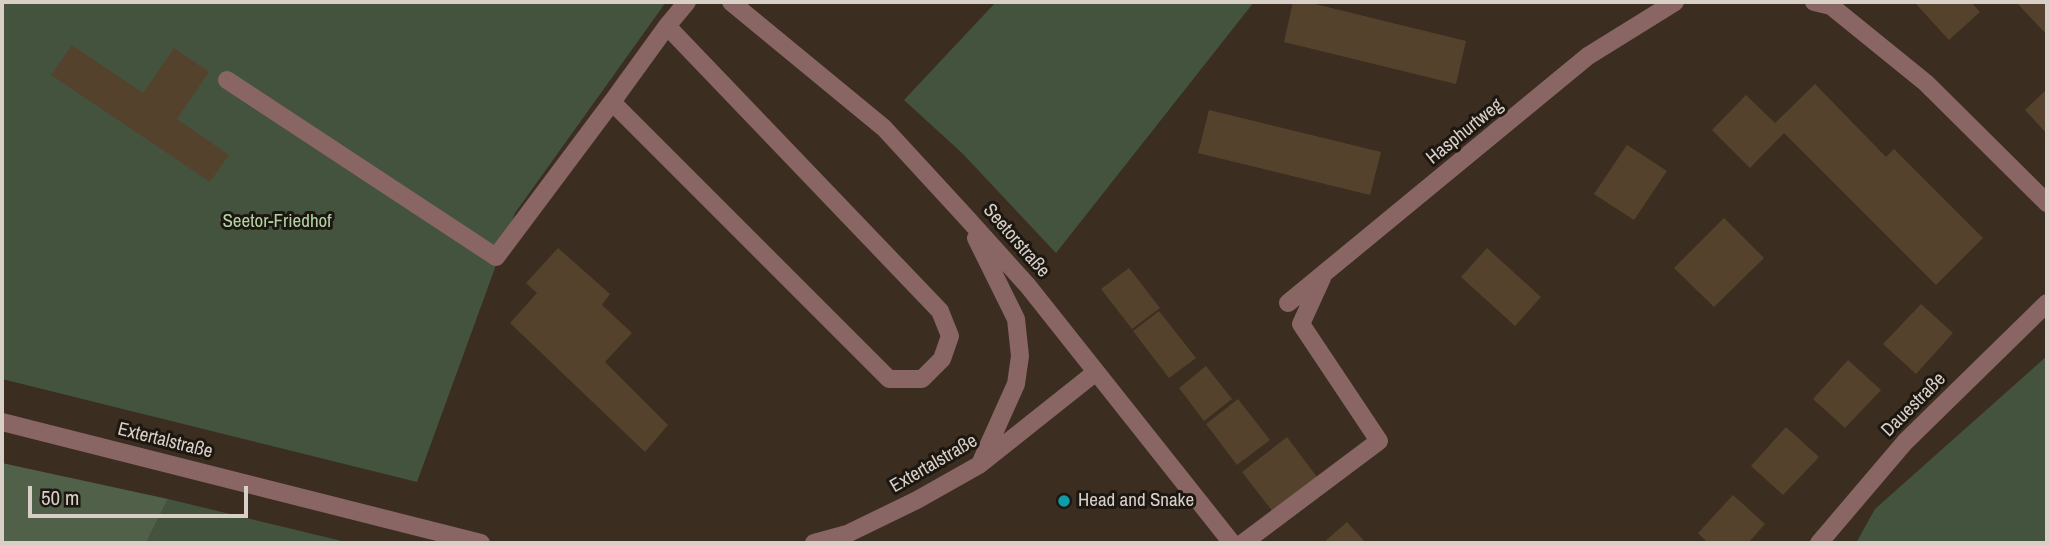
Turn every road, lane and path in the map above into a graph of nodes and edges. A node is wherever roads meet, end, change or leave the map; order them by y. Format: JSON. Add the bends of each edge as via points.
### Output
{"nodes":[{"id":1,"x":687,"y":2,"type":"edge"},
{"id":2,"x":1675,"y":2,"type":"edge"},
{"id":3,"x":1814,"y":2,"type":"edge"},
{"id":4,"x":735,"y":3,"type":"edge"},
{"id":5,"x":667,"y":26,"type":"junction"},
{"id":6,"x":227,"y":80,"type":"dead end"},
{"id":7,"x":612,"y":102,"type":"junction"},
{"id":8,"x":2047,"y":203,"type":"edge"},
{"id":9,"x":965,"y":216,"type":"junction"},
{"id":10,"x":1325,"y":274,"type":"junction"},
{"id":11,"x":1288,"y":303,"type":"dead end"},
{"id":12,"x":2047,"y":303,"type":"edge"},
{"id":13,"x":1096,"y":372,"type":"junction"},
{"id":14,"x":2,"y":422,"type":"edge"},
{"id":15,"x":979,"y":465,"type":"junction"},
{"id":16,"x":481,"y":543,"type":"edge"},
{"id":17,"x":814,"y":543,"type":"edge"},
{"id":18,"x":1232,"y":543,"type":"edge"},
{"id":19,"x":1243,"y":543,"type":"edge"},
{"id":20,"x":1819,"y":543,"type":"edge"}],
"edges":[{"from":1,"to":5,"type":"street"},
{"from":2,"to":10,"type":"street","name":"Hasphurtweg","via":[[1588,56]]},
{"from":3,"to":8,"type":"street","via":[[1831,6],[1926,83]]},
{"from":4,"to":9,"type":"street","name":"Seetorstraße","via":[[884,128]]},
{"from":5,"to":7,"type":"street"},
{"from":5,"to":7,"type":"street","via":[[940,311],[950,336],[942,359],[922,379],[889,379]]},
{"from":6,"to":7,"type":"street","via":[[496,257]]},
{"from":9,"to":13,"type":"street","name":"Seetorstraße"},
{"from":9,"to":15,"type":"street","via":[[1016,319],[1020,356],[1016,384]]},
{"from":10,"to":11,"type":"street","name":"Hasphurtweg"},
{"from":10,"to":19,"type":"street","via":[[1301,324],[1379,441]]},
{"from":12,"to":20,"type":"street","name":"Dauestraße","via":[[1905,443]]},
{"from":13,"to":15,"type":"street","name":"Extertalstraße"},
{"from":13,"to":18,"type":"street","name":"Seetorstraße"},
{"from":14,"to":16,"type":"street","name":"Extertalstraße"},
{"from":15,"to":17,"type":"street","name":"Extertalstraße","via":[[847,534]]}]}
